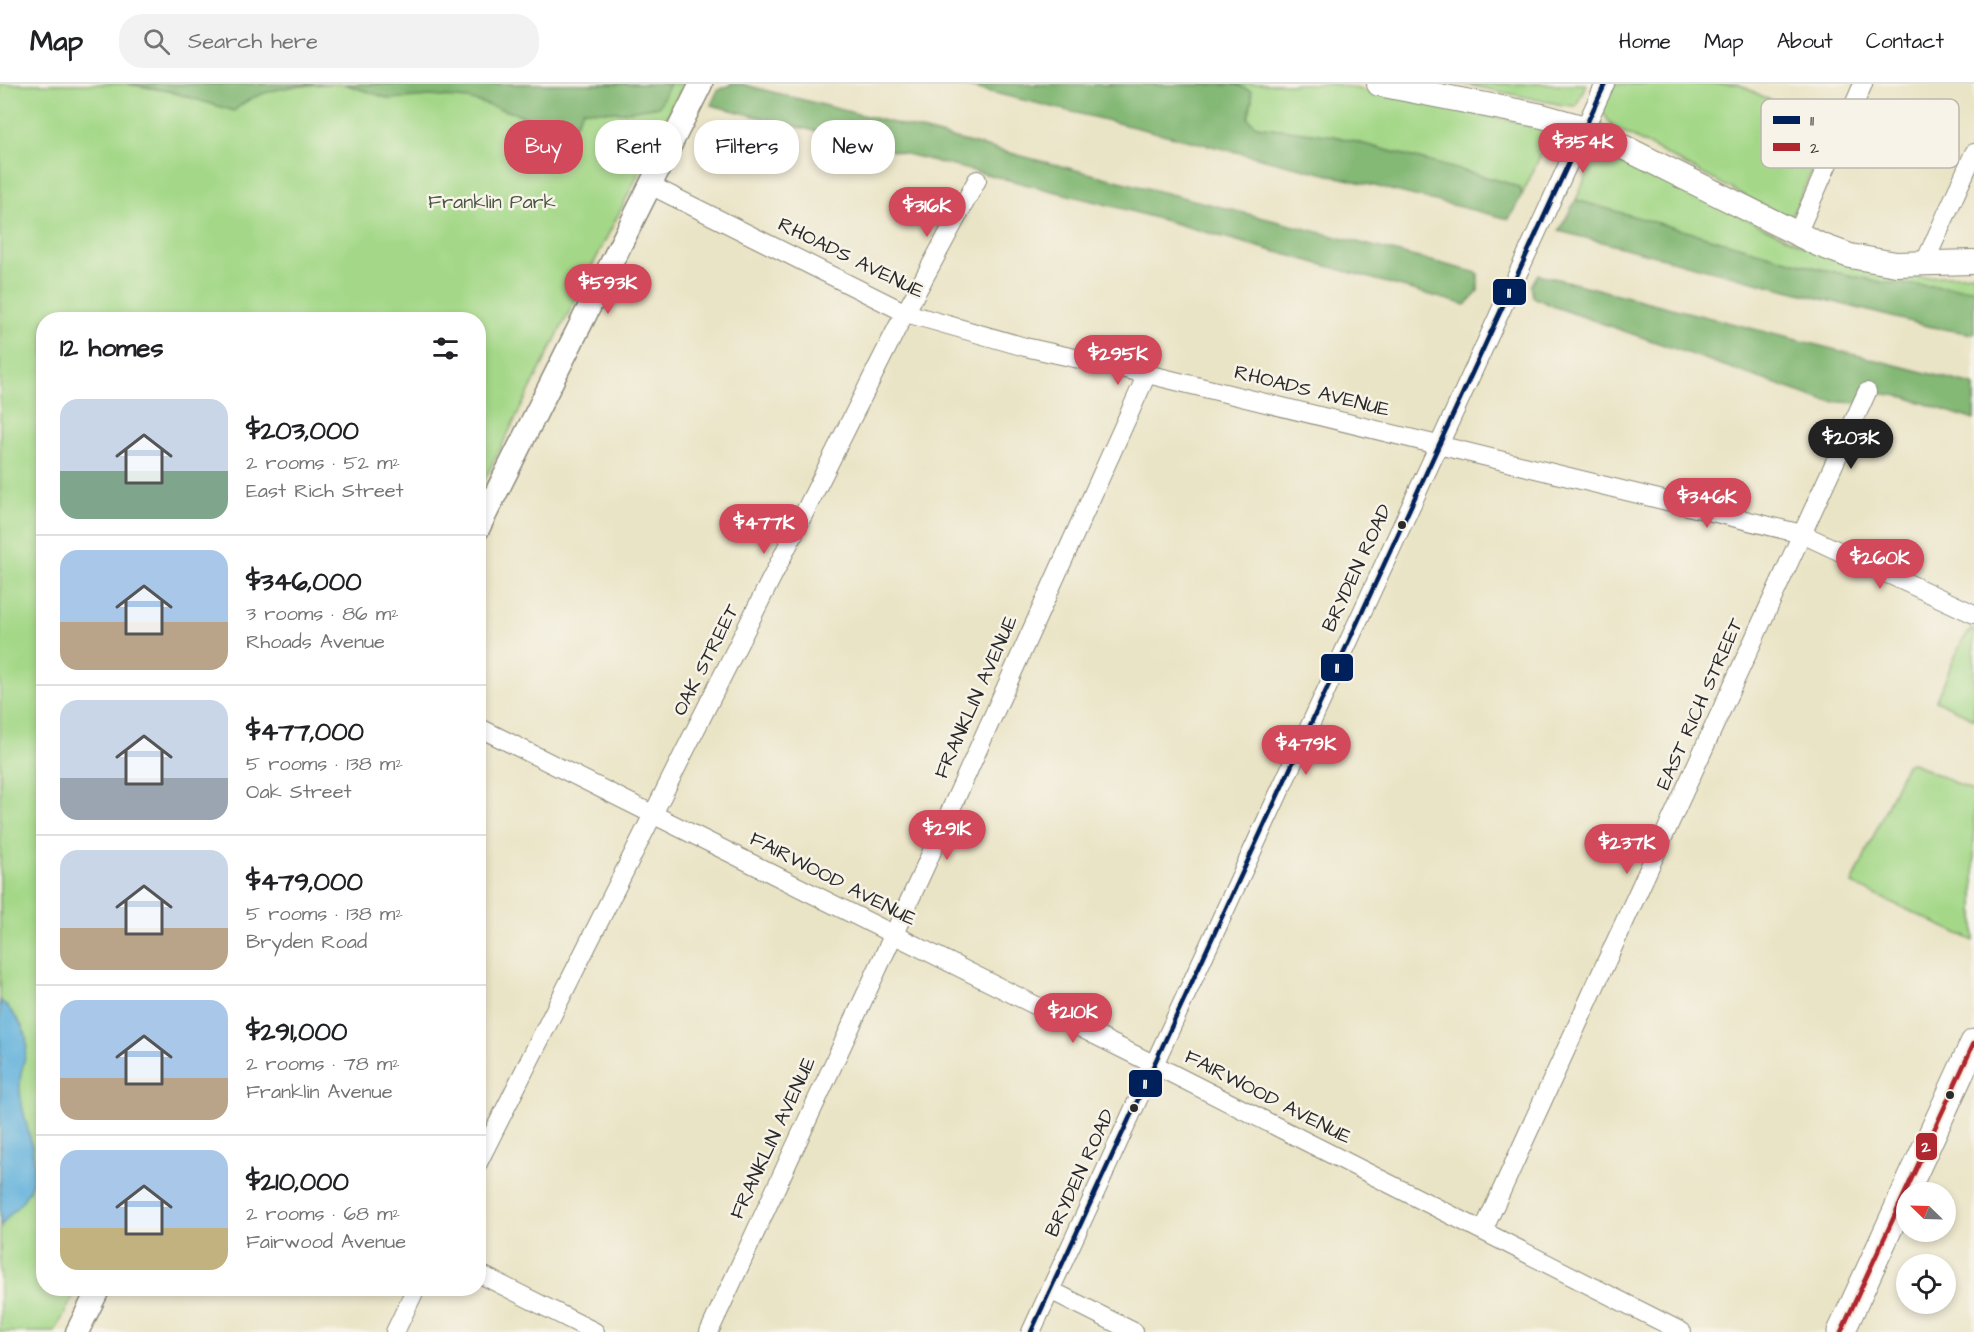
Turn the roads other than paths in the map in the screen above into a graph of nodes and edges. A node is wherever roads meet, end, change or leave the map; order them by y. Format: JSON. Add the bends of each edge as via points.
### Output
{"nodes":[{"id":1,"x":701,"y":84,"type":"edge"},
{"id":2,"x":1379,"y":84,"type":"edge"},
{"id":3,"x":1605,"y":84,"type":"edge"},
{"id":4,"x":1863,"y":84,"type":"edge"},
{"id":5,"x":1856,"y":99,"type":"edge"},
{"id":6,"x":1585,"y":128,"type":"junction"},
{"id":7,"x":1974,"y":153,"type":"edge"},
{"id":8,"x":1826,"y":168,"type":"edge"},
{"id":9,"x":978,"y":180,"type":"dead end"},
{"id":10,"x":650,"y":185,"type":"junction"},
{"id":11,"x":1797,"y":234,"type":"junction"},
{"id":12,"x":1974,"y":262,"type":"edge"},
{"id":13,"x":1924,"y":264,"type":"junction"},
{"id":14,"x":906,"y":313,"type":"junction"},
{"id":15,"x":1147,"y":374,"type":"junction"},
{"id":16,"x":1867,"y":392,"type":"dead end"},
{"id":17,"x":1438,"y":445,"type":"junction"},
{"id":18,"x":486,"y":513,"type":"edge"},
{"id":19,"x":1802,"y":534,"type":"junction"},
{"id":20,"x":1974,"y":614,"type":"edge"},
{"id":21,"x":486,"y":731,"type":"edge"},
{"id":22,"x":653,"y":815,"type":"junction"},
{"id":23,"x":892,"y":934,"type":"junction"},
{"id":24,"x":1971,"y":1056,"type":"edge"},
{"id":25,"x":1155,"y":1065,"type":"junction"},
{"id":26,"x":486,"y":1147,"type":"edge"},
{"id":27,"x":1483,"y":1231,"type":"junction"},
{"id":28,"x":486,"y":1278,"type":"edge"},
{"id":29,"x":1050,"y":1290,"type":"junction"},
{"id":30,"x":95,"y":1296,"type":"edge"},
{"id":31,"x":412,"y":1296,"type":"edge"},
{"id":32,"x":77,"y":1332,"type":"edge"},
{"id":33,"x":395,"y":1332,"type":"edge"},
{"id":34,"x":595,"y":1332,"type":"edge"},
{"id":35,"x":709,"y":1332,"type":"edge"},
{"id":36,"x":1031,"y":1332,"type":"edge"},
{"id":37,"x":1134,"y":1332,"type":"edge"},
{"id":38,"x":1682,"y":1332,"type":"edge"},
{"id":39,"x":1841,"y":1332,"type":"edge"}],
"edges":[{"from":1,"to":10,"type":"street"},
{"from":2,"to":6,"type":"main road"},
{"from":3,"to":6,"type":"street","name":"BRYDEN ROAD"},
{"from":4,"to":5,"type":"street"},
{"from":6,"to":11,"type":"main road"},
{"from":6,"to":17,"type":"street","name":"BRYDEN ROAD"},
{"from":7,"to":13,"type":"street"},
{"from":8,"to":11,"type":"street"},
{"from":9,"to":14,"type":"street","name":"OAK STREET"},
{"from":10,"to":14,"type":"street","name":"RHOADS AVENUE"},
{"from":10,"to":18,"type":"street"},
{"from":11,"to":13,"type":"main road","via":[[1850,256],[1896,264]]},
{"from":12,"to":13,"type":"main road"},
{"from":14,"to":15,"type":"street","name":"RHOADS AVENUE","via":[[1025,347]]},
{"from":14,"to":22,"type":"street","name":"OAK STREET"},
{"from":15,"to":17,"type":"street","name":"RHOADS AVENUE"},
{"from":15,"to":23,"type":"street","name":"FRANKLIN AVENUE"},
{"from":16,"to":19,"type":"street","name":"EAST RICH STREET"},
{"from":17,"to":19,"type":"street","name":"RHOADS AVENUE"},
{"from":17,"to":25,"type":"street","name":"BRYDEN ROAD"},
{"from":19,"to":20,"type":"street","name":"RHOADS AVENUE"},
{"from":19,"to":27,"type":"street","name":"EAST RICH STREET"},
{"from":21,"to":22,"type":"street","name":"FAIRWOOD AVENUE"},
{"from":22,"to":23,"type":"street","name":"FAIRWOOD AVENUE"},
{"from":22,"to":26,"type":"street","name":"OAK STREET"},
{"from":23,"to":25,"type":"street","name":"FAIRWOOD AVENUE"},
{"from":23,"to":35,"type":"street","name":"FRANKLIN AVENUE"},
{"from":24,"to":39,"type":"main road"},
{"from":25,"to":27,"type":"street","name":"FAIRWOOD AVENUE"},
{"from":25,"to":29,"type":"street","name":"BRYDEN ROAD"},
{"from":27,"to":38,"type":"street","name":"FAIRWOOD AVENUE"},
{"from":28,"to":34,"type":"street"},
{"from":29,"to":36,"type":"street","name":"BRYDEN ROAD"},
{"from":29,"to":37,"type":"street"},
{"from":30,"to":32,"type":"street"},
{"from":31,"to":33,"type":"street"}]}
